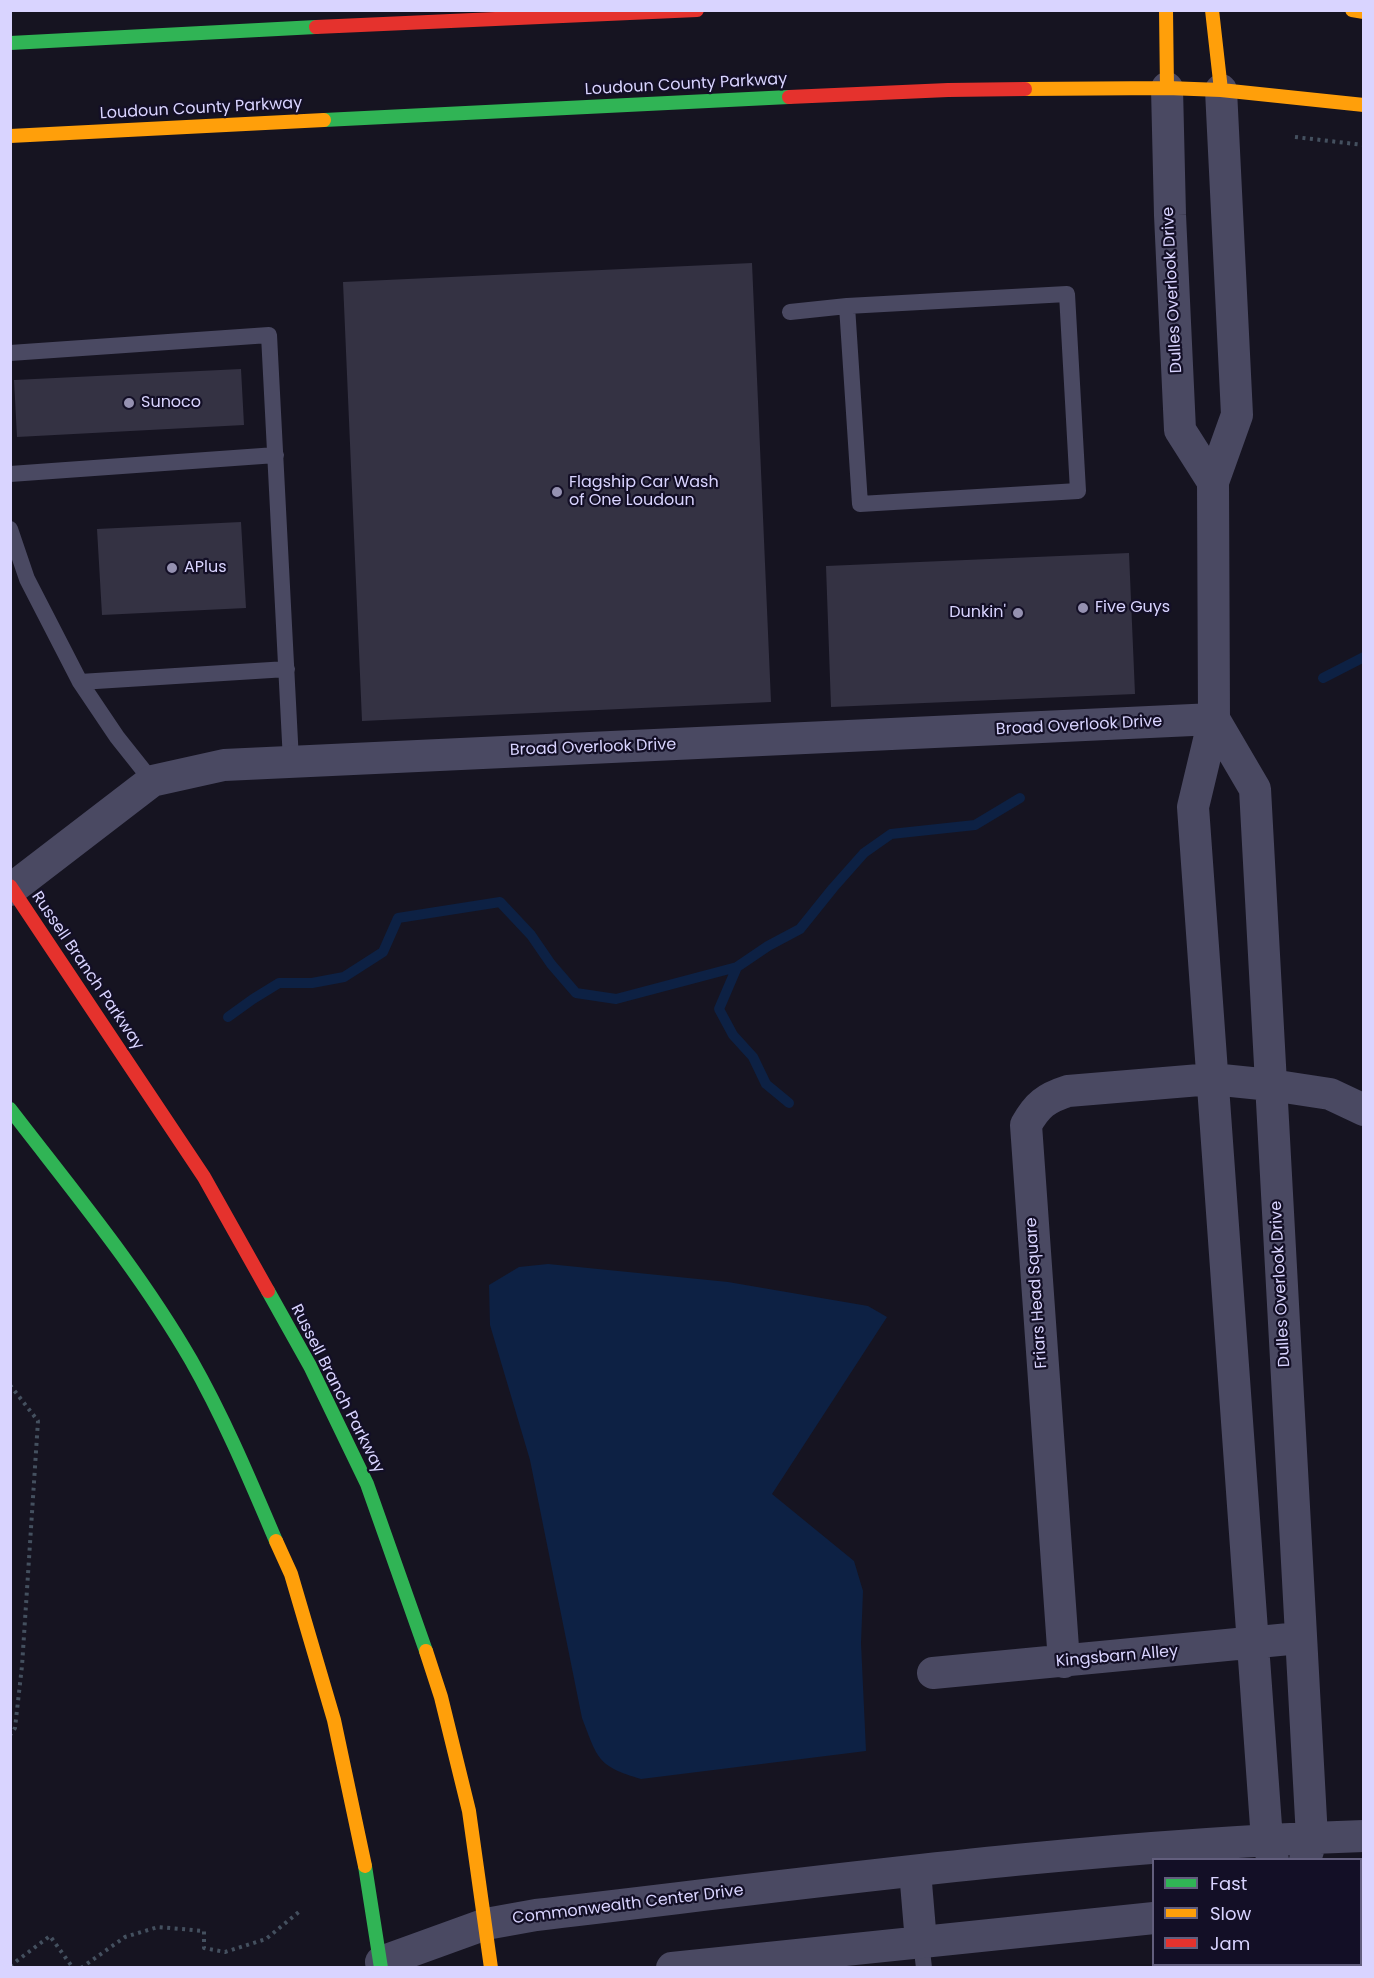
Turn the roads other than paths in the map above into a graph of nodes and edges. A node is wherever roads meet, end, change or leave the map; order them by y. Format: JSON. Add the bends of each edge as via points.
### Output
{"nodes":[{"id":1,"x":697,"y":10,"type":"edge"},
{"id":2,"x":1166,"y":10,"type":"edge"},
{"id":3,"x":1212,"y":10,"type":"edge"},
{"id":4,"x":1352,"y":10,"type":"edge"},
{"id":5,"x":1364,"y":12,"type":"edge"},
{"id":6,"x":10,"y":43,"type":"edge"},
{"id":7,"x":1167,"y":88,"type":"junction"},
{"id":8,"x":1221,"y":90,"type":"junction"},
{"id":9,"x":1364,"y":105,"type":"edge"},
{"id":10,"x":10,"y":136,"type":"edge"},
{"id":11,"x":848,"y":306,"type":"junction"},
{"id":12,"x":790,"y":312,"type":"dead end"},
{"id":13,"x":10,"y":353,"type":"edge"},
{"id":14,"x":276,"y":455,"type":"junction"},
{"id":15,"x":10,"y":474,"type":"edge"},
{"id":16,"x":1213,"y":482,"type":"junction"},
{"id":17,"x":10,"y":529,"type":"edge"},
{"id":18,"x":286,"y":669,"type":"junction"},
{"id":19,"x":80,"y":682,"type":"junction"},
{"id":20,"x":1214,"y":719,"type":"junction"},
{"id":21,"x":291,"y":761,"type":"junction"},
{"id":22,"x":152,"y":781,"type":"junction"},
{"id":23,"x":11,"y":888,"type":"edge"},
{"id":24,"x":1212,"y":1079,"type":"junction"},
{"id":25,"x":1271,"y":1085,"type":"junction"},
{"id":26,"x":10,"y":1109,"type":"edge"},
{"id":27,"x":1364,"y":1110,"type":"edge"},
{"id":28,"x":1300,"y":1638,"type":"junction"},
{"id":29,"x":1253,"y":1644,"type":"junction"},
{"id":30,"x":1064,"y":1662,"type":"junction"},
{"id":31,"x":933,"y":1673,"type":"dead end"},
{"id":32,"x":1364,"y":1836,"type":"edge"},
{"id":33,"x":1309,"y":1849,"type":"edge"},
{"id":34,"x":1270,"y":1850,"type":"edge"},
{"id":35,"x":915,"y":1871,"type":"junction"},
{"id":36,"x":1152,"y":1918,"type":"edge"},
{"id":37,"x":486,"y":1924,"type":"junction"},
{"id":38,"x":923,"y":1955,"type":"edge"},
{"id":39,"x":381,"y":1965,"type":"edge"},
{"id":40,"x":415,"y":1968,"type":"edge"},
{"id":41,"x":491,"y":1968,"type":"edge"},
{"id":42,"x":672,"y":1968,"type":"edge"}],
"edges":[{"from":1,"to":6,"type":"main road"},
{"from":2,"to":7,"type":"main road"},
{"from":3,"to":8,"type":"main road"},
{"from":4,"to":5,"type":"main road"},
{"from":7,"to":8,"type":"main road","name":"Loudoun County Parkway"},
{"from":7,"to":10,"type":"main road","name":"Loudoun County Parkway","via":[[948,90]]},
{"from":7,"to":16,"type":"street","name":"Dulles Overlook Drive","via":[[1180,430]]},
{"from":8,"to":9,"type":"main road","name":"Loudoun County Parkway"},
{"from":8,"to":16,"type":"street","via":[[1237,415]]},
{"from":11,"to":11,"type":"lane","via":[[1067,294],[1078,491],[860,504]]},
{"from":11,"to":12,"type":"lane"},
{"from":13,"to":14,"type":"lane","via":[[269,335]]},
{"from":14,"to":15,"type":"lane"},
{"from":14,"to":18,"type":"lane"},
{"from":16,"to":20,"type":"street"},
{"from":17,"to":19,"type":"lane","via":[[27,579]]},
{"from":18,"to":19,"type":"lane"},
{"from":18,"to":21,"type":"lane"},
{"from":19,"to":22,"type":"lane"},
{"from":20,"to":21,"type":"street","name":"Broad Overlook Drive"},
{"from":20,"to":24,"type":"street","via":[[1193,807]]},
{"from":20,"to":25,"type":"street","name":"Dulles Overlook Drive","via":[[1255,789]]},
{"from":21,"to":22,"type":"street","name":"Broad Overlook Drive","via":[[224,765]]},
{"from":22,"to":23,"type":"street","name":"Broad Overlook Drive"},
{"from":23,"to":37,"type":"main road","name":"Russell Branch Parkway","via":[[204,1177],[310,1366],[367,1484],[441,1697],[469,1811]]},
{"from":24,"to":25,"type":"street","name":"Friars Head Square"},
{"from":24,"to":29,"type":"street"},
{"from":24,"to":30,"type":"street","name":"Friars Head Square","via":[[1068,1091],[1043,1103],[1026,1125]]},
{"from":25,"to":27,"type":"street","name":"Friars Head Square","via":[[1330,1094]]},
{"from":25,"to":28,"type":"street","name":"Dulles Overlook Drive"},
{"from":26,"to":39,"type":"main road","via":[[129,1263],[191,1360],[230,1436],[291,1574],[334,1720],[362,1845]]},
{"from":28,"to":29,"type":"street","name":"Kingsbarn Alley"},
{"from":28,"to":33,"type":"street","name":"Dulles Overlook Drive"},
{"from":29,"to":30,"type":"street","name":"Kingsbarn Alley"},
{"from":29,"to":34,"type":"street"},
{"from":30,"to":31,"type":"street","name":"Kingsbarn Alley"},
{"from":32,"to":33,"type":"street","name":"Commonwealth Center Drive"},
{"from":33,"to":34,"type":"street","name":"Commonwealth Center Drive"},
{"from":34,"to":35,"type":"street","name":"Commonwealth Center Drive","via":[[1114,1851]]},
{"from":35,"to":37,"type":"street","name":"Commonwealth Center Drive"},
{"from":35,"to":38,"type":"street"},
{"from":36,"to":38,"type":"street"},
{"from":37,"to":39,"type":"street","name":"Commonwealth Center Drive"},
{"from":37,"to":41,"type":"main road","name":"Russell Branch Parkway"},
{"from":38,"to":42,"type":"street"},
{"from":39,"to":40,"type":"street"}]}
